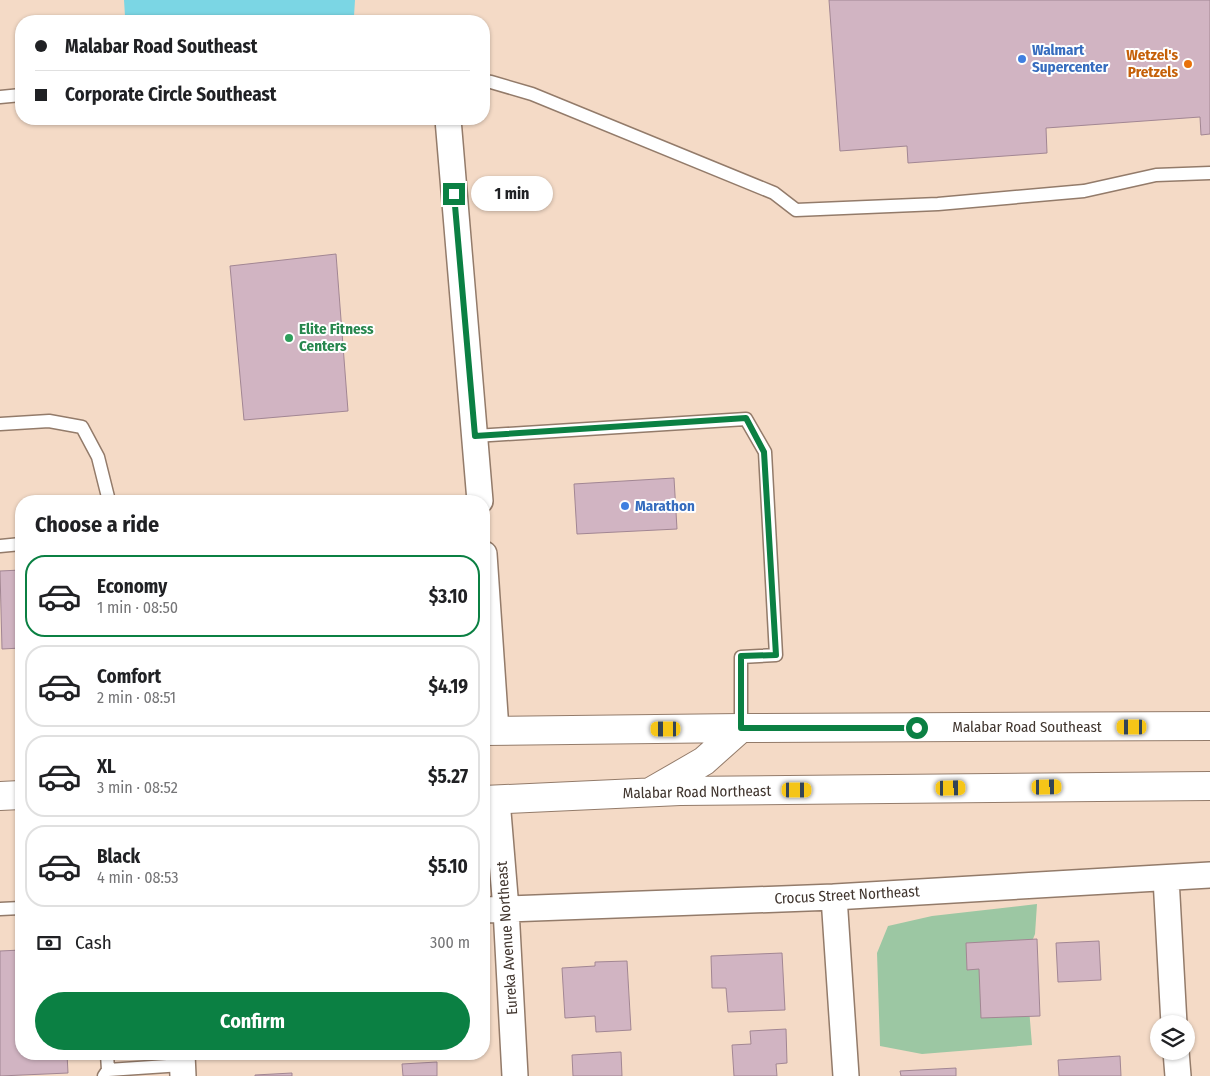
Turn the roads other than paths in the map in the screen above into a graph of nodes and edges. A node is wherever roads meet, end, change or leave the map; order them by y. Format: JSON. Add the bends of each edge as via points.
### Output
{"nodes":[{"id":1,"x":490,"y":82,"type":"edge"},
{"id":2,"x":15,"y":96,"type":"edge"},
{"id":3,"x":0,"y":97,"type":"edge"},
{"id":4,"x":449,"y":125,"type":"edge"},
{"id":5,"x":1210,"y":173,"type":"edge"},
{"id":6,"x":0,"y":424,"type":"edge"},
{"id":7,"x":475,"y":436,"type":"junction"},
{"id":8,"x":108,"y":495,"type":"edge"},
{"id":9,"x":480,"y":495,"type":"edge"},
{"id":10,"x":15,"y":545,"type":"edge"},
{"id":11,"x":0,"y":546,"type":"edge"},
{"id":12,"x":1210,"y":726,"type":"edge"},
{"id":13,"x":741,"y":728,"type":"junction"},
{"id":14,"x":490,"y":731,"type":"edge"},
{"id":15,"x":1210,"y":786,"type":"edge"},
{"id":16,"x":649,"y":792,"type":"junction"},
{"id":17,"x":15,"y":795,"type":"edge"},
{"id":18,"x":0,"y":796,"type":"edge"},
{"id":19,"x":490,"y":800,"type":"edge"},
{"id":20,"x":1210,"y":876,"type":"edge"},
{"id":21,"x":1166,"y":878,"type":"junction"},
{"id":22,"x":834,"y":897,"type":"junction"},
{"id":23,"x":15,"y":908,"type":"edge"},
{"id":24,"x":0,"y":909,"type":"edge"},
{"id":25,"x":495,"y":909,"type":"edge"},
{"id":26,"x":1174,"y":1015,"type":"edge"},
{"id":27,"x":107,"y":1060,"type":"edge"},
{"id":28,"x":1177,"y":1060,"type":"edge"},
{"id":29,"x":182,"y":1065,"type":"edge"},
{"id":30,"x":106,"y":1073,"type":"edge"},
{"id":31,"x":515,"y":1076,"type":"edge"},
{"id":32,"x":846,"y":1076,"type":"edge"},
{"id":33,"x":1178,"y":1076,"type":"edge"}],
"edges":[{"from":1,"to":5,"type":"lane","via":[[532,94],[774,193],[796,210],[938,204],[1084,191],[1156,175]]},
{"from":2,"to":3,"type":"lane"},
{"from":4,"to":7,"type":"street"},
{"from":6,"to":8,"type":"lane","via":[[49,421],[82,427],[98,457]]},
{"from":7,"to":9,"type":"street"},
{"from":7,"to":13,"type":"lane","via":[[746,418],[764,452],[776,655],[741,656]]},
{"from":10,"to":11,"type":"lane"},
{"from":12,"to":13,"type":"main road","name":"Malabar Road Southeast"},
{"from":13,"to":14,"type":"main road","name":"Malabar Road Southeast"},
{"from":13,"to":16,"type":"main road","via":[[704,760]]},
{"from":15,"to":16,"type":"main road","name":"Malabar Road Northeast"},
{"from":16,"to":19,"type":"main road","name":"Malabar Road Northeast"},
{"from":17,"to":18,"type":"main road"},
{"from":19,"to":25,"type":"street","name":"Eureka Avenue Northeast"},
{"from":20,"to":21,"type":"street","name":"Crocus Street Northeast"},
{"from":21,"to":22,"type":"street","name":"Crocus Street Northeast"},
{"from":21,"to":26,"type":"street"},
{"from":22,"to":25,"type":"street","name":"Crocus Street Northeast"},
{"from":22,"to":32,"type":"street"},
{"from":23,"to":24,"type":"lane"},
{"from":25,"to":31,"type":"street","name":"Eureka Avenue Northeast"},
{"from":27,"to":30,"type":"lane"},
{"from":28,"to":33,"type":"street"},
{"from":29,"to":30,"type":"lane"}]}
